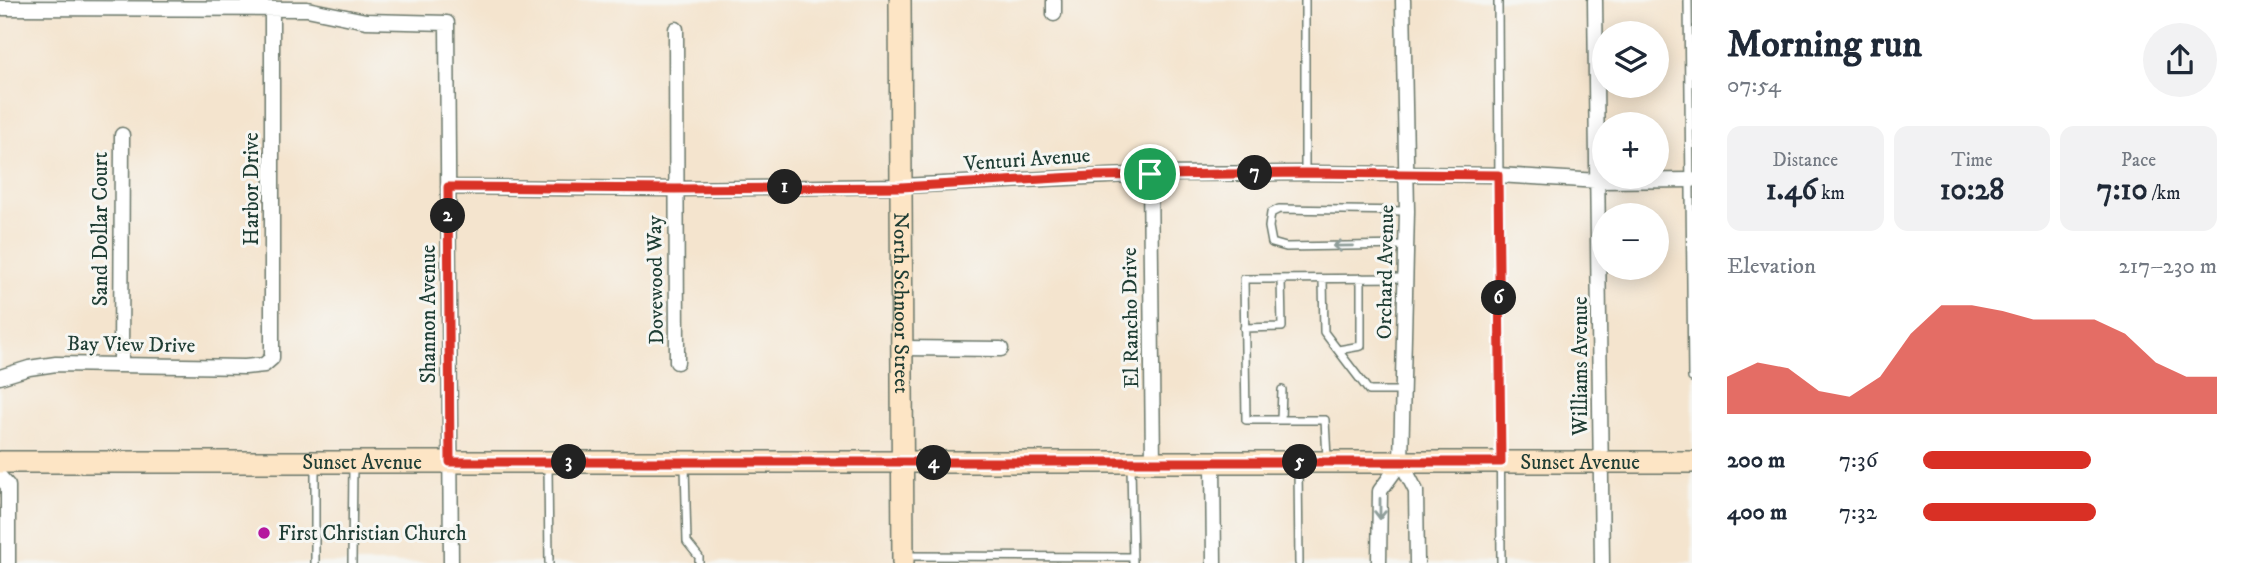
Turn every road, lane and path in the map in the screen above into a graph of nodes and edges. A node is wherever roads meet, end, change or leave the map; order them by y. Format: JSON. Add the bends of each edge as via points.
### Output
{"nodes":[{"id":1,"x":900,"y":0,"type":"edge"},
{"id":2,"x":1305,"y":0,"type":"edge"},
{"id":3,"x":1404,"y":0,"type":"edge"},
{"id":4,"x":1498,"y":0,"type":"edge"},
{"id":5,"x":1595,"y":0,"type":"edge"},
{"id":6,"x":1688,"y":0,"type":"edge"},
{"id":7,"x":88,"y":4,"type":"edge"},
{"id":8,"x":0,"y":8,"type":"edge"},
{"id":9,"x":272,"y":9,"type":"junction"},
{"id":10,"x":676,"y":29,"type":"dead end"},
{"id":11,"x":1597,"y":112,"type":"edge"},
{"id":12,"x":122,"y":135,"type":"dead end"},
{"id":13,"x":1305,"y":173,"type":"junction"},
{"id":14,"x":1150,"y":174,"type":"junction"},
{"id":15,"x":1407,"y":175,"type":"junction"},
{"id":16,"x":1498,"y":175,"type":"junction"},
{"id":17,"x":1669,"y":180,"type":"edge"},
{"id":18,"x":1691,"y":180,"type":"edge"},
{"id":19,"x":1592,"y":181,"type":"edge"},
{"id":20,"x":448,"y":187,"type":"junction"},
{"id":21,"x":901,"y":187,"type":"junction"},
{"id":22,"x":675,"y":189,"type":"junction"},
{"id":23,"x":1599,"y":189,"type":"edge"},
{"id":24,"x":1407,"y":211,"type":"junction"},
{"id":25,"x":1406,"y":245,"type":"junction"},
{"id":26,"x":1361,"y":278,"type":"junction"},
{"id":27,"x":1406,"y":278,"type":"junction"},
{"id":28,"x":1281,"y":279,"type":"junction"},
{"id":29,"x":1323,"y":279,"type":"junction"},
{"id":30,"x":1244,"y":328,"type":"junction"},
{"id":31,"x":902,"y":348,"type":"junction"},
{"id":32,"x":1001,"y":349,"type":"dead end"},
{"id":33,"x":1338,"y":350,"type":"junction"},
{"id":34,"x":677,"y":362,"type":"dead end"},
{"id":35,"x":121,"y":365,"type":"junction"},
{"id":36,"x":264,"y":365,"type":"joint"},
{"id":37,"x":0,"y":377,"type":"edge"},
{"id":38,"x":1692,"y":378,"type":"edge"},
{"id":39,"x":1282,"y":390,"type":"dead end"},
{"id":40,"x":1403,"y":391,"type":"junction"},
{"id":41,"x":1281,"y":421,"type":"junction"},
{"id":42,"x":0,"y":462,"type":"edge"},
{"id":43,"x":315,"y":462,"type":"junction"},
{"id":44,"x":353,"y":462,"type":"junction"},
{"id":45,"x":450,"y":462,"type":"junction"},
{"id":46,"x":548,"y":462,"type":"junction"},
{"id":47,"x":685,"y":462,"type":"junction"},
{"id":48,"x":1142,"y":462,"type":"junction"},
{"id":49,"x":1213,"y":462,"type":"junction"},
{"id":50,"x":1298,"y":462,"type":"junction"},
{"id":51,"x":1327,"y":462,"type":"junction"},
{"id":52,"x":1401,"y":462,"type":"junction"},
{"id":53,"x":1501,"y":462,"type":"junction"},
{"id":54,"x":1601,"y":462,"type":"junction"},
{"id":55,"x":1692,"y":462,"type":"edge"},
{"id":56,"x":902,"y":463,"type":"junction"},
{"id":57,"x":0,"y":477,"type":"edge"},
{"id":58,"x":903,"y":559,"type":"edge"},
{"id":59,"x":1133,"y":560,"type":"edge"},
{"id":60,"x":8,"y":563,"type":"edge"},
{"id":61,"x":315,"y":563,"type":"edge"},
{"id":62,"x":352,"y":563,"type":"edge"},
{"id":63,"x":452,"y":563,"type":"edge"},
{"id":64,"x":549,"y":563,"type":"edge"},
{"id":65,"x":699,"y":563,"type":"edge"},
{"id":66,"x":1214,"y":563,"type":"edge"},
{"id":67,"x":1299,"y":563,"type":"edge"},
{"id":68,"x":1379,"y":563,"type":"edge"},
{"id":69,"x":1417,"y":563,"type":"edge"},
{"id":70,"x":1501,"y":563,"type":"edge"},
{"id":71,"x":1602,"y":563,"type":"edge"}],
"edges":[{"from":1,"to":21,"type":"main road","name":"North Schnoor Street"},
{"from":2,"to":13,"type":"lane"},
{"from":3,"to":15,"type":"street","name":"Orchard Avenue"},
{"from":4,"to":16,"type":"lane"},
{"from":5,"to":11,"type":"street","name":"Williams Avenue"},
{"from":6,"to":18,"type":"lane"},
{"from":7,"to":8,"type":"street"},
{"from":7,"to":9,"type":"street"},
{"from":9,"to":20,"type":"street","name":"Shannon Avenue","via":[[307,9],[366,21],[447,23]]},
{"from":9,"to":36,"type":"street","name":"Harbor Drive","via":[[273,341],[272,358]]},
{"from":10,"to":22,"type":"street","name":"Dovewood Way"},
{"from":12,"to":35,"type":"street","name":"Sand Dollar Court"},
{"from":13,"to":14,"type":"street","name":"Venturi Avenue"},
{"from":13,"to":15,"type":"street","name":"Venturi Avenue"},
{"from":14,"to":21,"type":"street","name":"Venturi Avenue"},
{"from":14,"to":48,"type":"street","name":"El Rancho Drive"},
{"from":15,"to":16,"type":"street","name":"Venturi Avenue"},
{"from":15,"to":24,"type":"street","name":"Orchard Avenue"},
{"from":16,"to":19,"type":"street","name":"Venturi Avenue"},
{"from":16,"to":53,"type":"lane"},
{"from":17,"to":18,"type":"street","name":"Venturi Avenue"},
{"from":18,"to":38,"type":"lane"},
{"from":20,"to":22,"type":"street","name":"Venturi Avenue"},
{"from":20,"to":45,"type":"street","name":"Shannon Avenue"},
{"from":21,"to":22,"type":"street","name":"Venturi Avenue"},
{"from":21,"to":31,"type":"main road","name":"North Schnoor Street"},
{"from":22,"to":34,"type":"street","name":"Dovewood Way"},
{"from":23,"to":54,"type":"street","name":"Williams Avenue"},
{"from":24,"to":25,"type":"street","name":"Orchard Avenue"},
{"from":25,"to":24,"type":"lane","one_way":true,"via":[[1279,246],[1272,243],[1269,227],[1271,213],[1279,209]]},
{"from":25,"to":27,"type":"street","name":"Orchard Avenue"},
{"from":26,"to":27,"type":"lane"},
{"from":26,"to":29,"type":"lane"},
{"from":26,"to":33,"type":"lane","via":[[1361,346]]},
{"from":27,"to":40,"type":"street","name":"Orchard Avenue"},
{"from":28,"to":29,"type":"lane"},
{"from":28,"to":30,"type":"lane","via":[[1244,279]]},
{"from":28,"to":30,"type":"lane","via":[[1282,327]]},
{"from":29,"to":33,"type":"lane","via":[[1324,332]]},
{"from":30,"to":41,"type":"lane","via":[[1246,421]]},
{"from":31,"to":32,"type":"street"},
{"from":31,"to":56,"type":"main road","name":"North Schnoor Street"},
{"from":33,"to":40,"type":"lane","via":[[1369,391]]},
{"from":35,"to":36,"type":"street","name":"Bay View Drive"},
{"from":35,"to":37,"type":"street","name":"Bay View Drive","via":[[56,364]]},
{"from":39,"to":41,"type":"lane"},
{"from":40,"to":52,"type":"street","name":"Orchard Avenue"},
{"from":41,"to":51,"type":"lane","via":[[1325,421]]},
{"from":42,"to":43,"type":"main road","name":"Sunset Avenue"},
{"from":43,"to":44,"type":"main road","name":"Sunset Avenue"},
{"from":43,"to":61,"type":"lane"},
{"from":44,"to":45,"type":"main road","name":"Sunset Avenue"},
{"from":44,"to":62,"type":"lane"},
{"from":45,"to":46,"type":"main road","name":"Sunset Avenue"},
{"from":45,"to":63,"type":"street","name":"Shannon Avenue"},
{"from":46,"to":47,"type":"main road","name":"Sunset Avenue"},
{"from":46,"to":64,"type":"lane"},
{"from":47,"to":56,"type":"main road","name":"Sunset Avenue"},
{"from":47,"to":65,"type":"lane","via":[[687,541]]},
{"from":48,"to":49,"type":"main road","name":"Sunset Avenue"},
{"from":48,"to":56,"type":"main road","name":"Sunset Avenue"},
{"from":48,"to":59,"type":"lane"},
{"from":49,"to":50,"type":"main road","name":"Sunset Avenue"},
{"from":49,"to":66,"type":"street"},
{"from":50,"to":51,"type":"main road","name":"Sunset Avenue"},
{"from":50,"to":67,"type":"lane"},
{"from":51,"to":52,"type":"main road","name":"Sunset Avenue"},
{"from":52,"to":53,"type":"main road","name":"Sunset Avenue"},
{"from":52,"to":68,"type":"street","one_way":true,"via":[[1380,491]]},
{"from":52,"to":69,"type":"street","via":[[1416,491]]},
{"from":53,"to":54,"type":"main road","name":"Sunset Avenue"},
{"from":53,"to":70,"type":"lane"},
{"from":54,"to":55,"type":"main road","name":"Sunset Avenue"},
{"from":54,"to":71,"type":"street","name":"Williams Avenue"},
{"from":56,"to":58,"type":"main road","name":"North Schnoor Street"},
{"from":57,"to":60,"type":"street","via":[[8,486]]},
{"from":58,"to":59,"type":"lane"}]}
